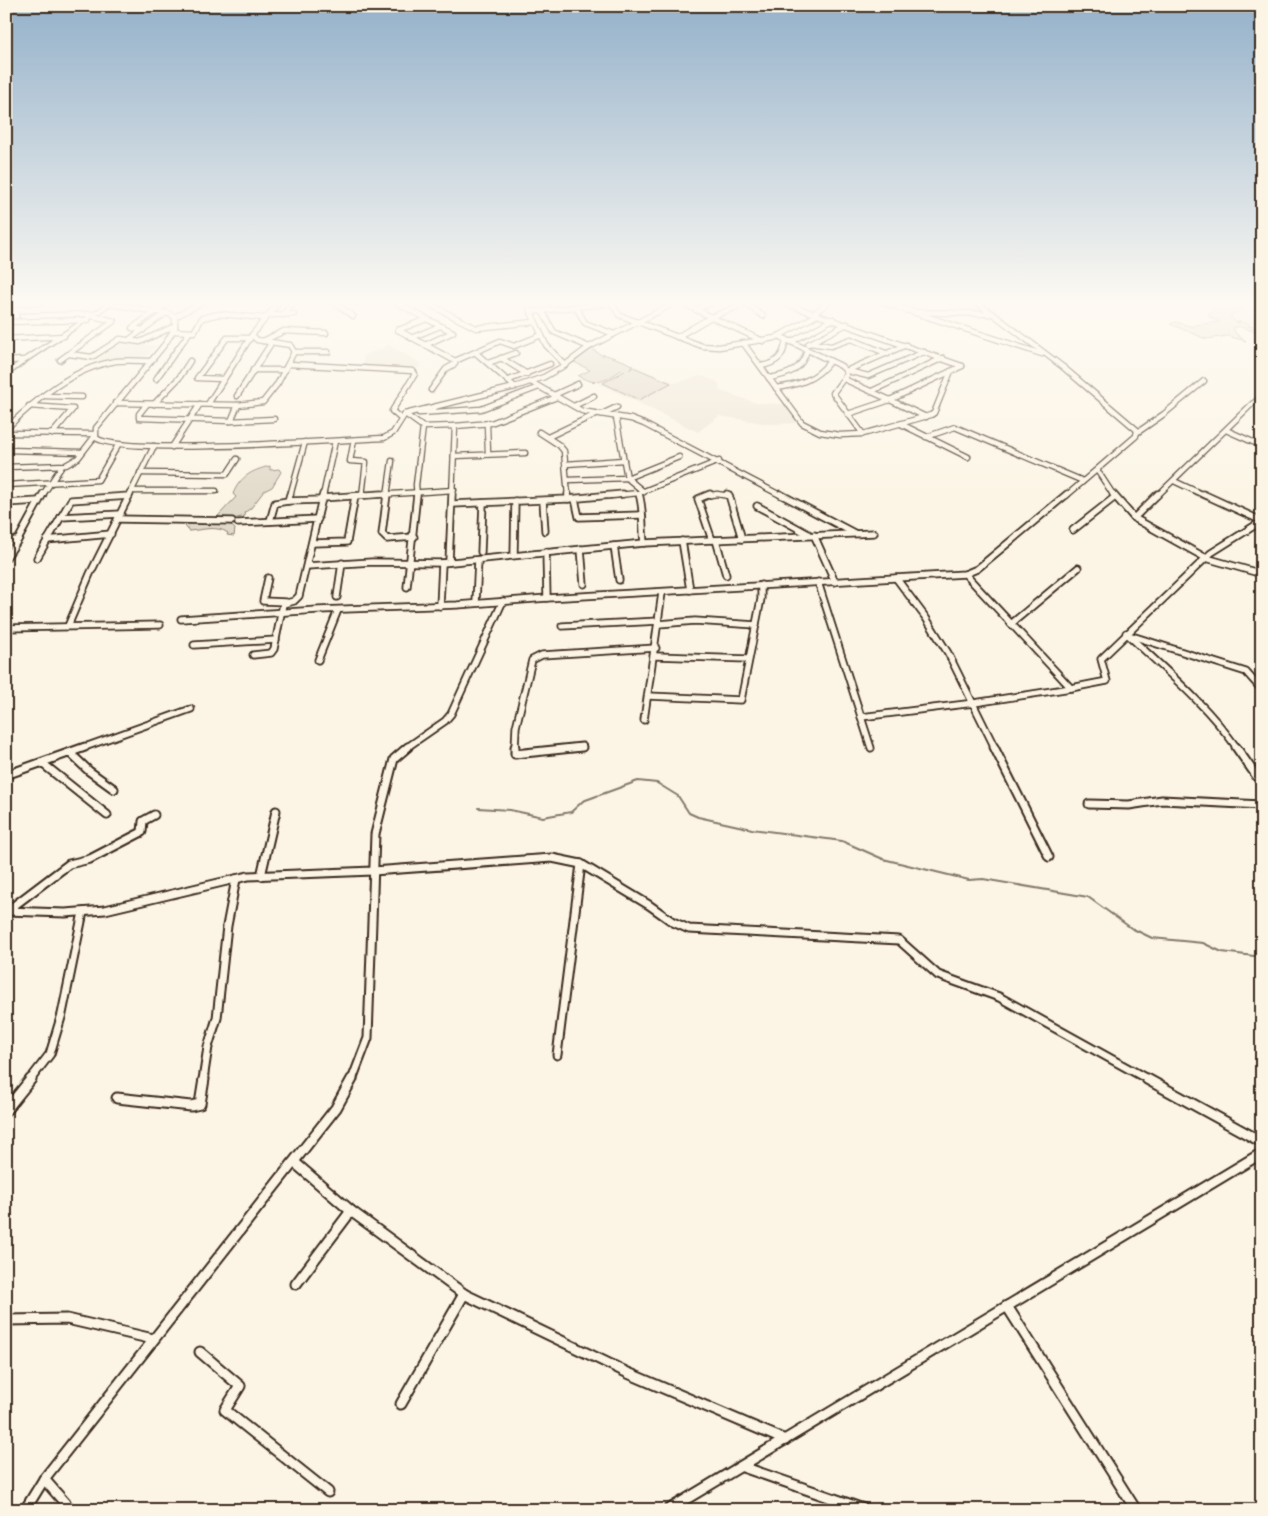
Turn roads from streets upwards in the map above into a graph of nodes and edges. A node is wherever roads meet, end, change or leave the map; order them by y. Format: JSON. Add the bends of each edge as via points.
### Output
{"nodes":[{"id":1,"x":83,"y":374,"type":"edge"},
{"id":2,"x":140,"y":374,"type":"edge"},
{"id":3,"x":160,"y":374,"type":"edge"},
{"id":4,"x":181,"y":374,"type":"edge"},
{"id":5,"x":200,"y":374,"type":"edge"},
{"id":6,"x":226,"y":374,"type":"edge"},
{"id":7,"x":251,"y":374,"type":"edge"},
{"id":8,"x":283,"y":374,"type":"edge"},
{"id":9,"x":414,"y":374,"type":"edge"},
{"id":10,"x":442,"y":374,"type":"edge"},
{"id":11,"x":501,"y":374,"type":"edge"},
{"id":12,"x":527,"y":374,"type":"edge"},
{"id":13,"x":548,"y":374,"type":"edge"},
{"id":14,"x":766,"y":374,"type":"edge"},
{"id":15,"x":783,"y":374,"type":"edge"},
{"id":16,"x":820,"y":374,"type":"edge"},
{"id":17,"x":846,"y":374,"type":"edge"},
{"id":18,"x":855,"y":374,"type":"edge"},
{"id":19,"x":873,"y":374,"type":"edge"},
{"id":20,"x":909,"y":374,"type":"edge"},
{"id":21,"x":945,"y":374,"type":"edge"},
{"id":22,"x":950,"y":374,"type":"edge"},
{"id":23,"x":1068,"y":374,"type":"edge"},
{"id":24,"x":768,"y":378,"type":"junction"},
{"id":25,"x":156,"y":379,"type":"dead end"},
{"id":26,"x":223,"y":379,"type":"junction"},
{"id":27,"x":844,"y":379,"type":"junction"},
{"id":28,"x":509,"y":380,"type":"junction"},
{"id":29,"x":1204,"y":381,"type":"dead end"},
{"id":30,"x":531,"y":382,"type":"junction"},
{"id":31,"x":578,"y":384,"type":"dead end"},
{"id":32,"x":515,"y":386,"type":"junction"},
{"id":33,"x":539,"y":387,"type":"junction"},
{"id":34,"x":776,"y":388,"type":"junction"},
{"id":35,"x":431,"y":390,"type":"dead end"},
{"id":36,"x":872,"y":391,"type":"junction"},
{"id":37,"x":44,"y":396,"type":"junction"},
{"id":38,"x":237,"y":396,"type":"dead end"},
{"id":39,"x":556,"y":396,"type":"junction"},
{"id":40,"x":594,"y":396,"type":"dead end"},
{"id":41,"x":82,"y":397,"type":"dead end"},
{"id":42,"x":1262,"y":397,"type":"edge"},
{"id":43,"x":890,"y":400,"type":"junction"},
{"id":44,"x":115,"y":403,"type":"junction"},
{"id":45,"x":147,"y":404,"type":"junction"},
{"id":46,"x":154,"y":404,"type":"junction"},
{"id":47,"x":200,"y":404,"type":"junction"},
{"id":48,"x":208,"y":404,"type":"junction"},
{"id":49,"x":238,"y":405,"type":"junction"},
{"id":50,"x":29,"y":406,"type":"junction"},
{"id":51,"x":574,"y":406,"type":"junction"},
{"id":52,"x":617,"y":407,"type":"dead end"},
{"id":53,"x":411,"y":412,"type":"junction"},
{"id":54,"x":405,"y":414,"type":"junction"},
{"id":55,"x":599,"y":414,"type":"junction"},
{"id":56,"x":848,"y":414,"type":"junction"},
{"id":57,"x":616,"y":417,"type":"junction"},
{"id":58,"x":926,"y":417,"type":"junction"},
{"id":59,"x":400,"y":418,"type":"junction"},
{"id":60,"x":274,"y":419,"type":"dead end"},
{"id":61,"x":190,"y":420,"type":"junction"},
{"id":62,"x":231,"y":421,"type":"junction"},
{"id":63,"x":9,"y":424,"type":"edge"},
{"id":64,"x":487,"y":424,"type":"junction"},
{"id":65,"x":901,"y":424,"type":"junction"},
{"id":66,"x":455,"y":426,"type":"junction"},
{"id":67,"x":423,"y":427,"type":"junction"},
{"id":68,"x":6,"y":429,"type":"edge"},
{"id":69,"x":1226,"y":430,"type":"junction"},
{"id":70,"x":539,"y":432,"type":"dead end"},
{"id":71,"x":1138,"y":432,"type":"junction"},
{"id":72,"x":6,"y":433,"type":"edge"},
{"id":73,"x":52,"y":434,"type":"junction"},
{"id":74,"x":864,"y":434,"type":"junction"},
{"id":75,"x":95,"y":435,"type":"junction"},
{"id":76,"x":548,"y":437,"type":"junction"},
{"id":77,"x":926,"y":437,"type":"junction"},
{"id":78,"x":354,"y":440,"type":"junction"},
{"id":79,"x":335,"y":441,"type":"junction"},
{"id":80,"x":305,"y":442,"type":"junction"},
{"id":81,"x":118,"y":445,"type":"junction"},
{"id":82,"x":154,"y":446,"type":"junction"},
{"id":83,"x":172,"y":446,"type":"junction"},
{"id":84,"x":1262,"y":446,"type":"edge"},
{"id":85,"x":7,"y":450,"type":"edge"},
{"id":86,"x":82,"y":452,"type":"junction"},
{"id":87,"x":524,"y":453,"type":"dead end"},
{"id":88,"x":488,"y":454,"type":"junction"},
{"id":89,"x":454,"y":456,"type":"junction"},
{"id":90,"x":679,"y":457,"type":"dead end"},
{"id":91,"x":968,"y":457,"type":"dead end"},
{"id":92,"x":237,"y":459,"type":"dead end"},
{"id":93,"x":624,"y":460,"type":"junction"},
{"id":94,"x":392,"y":461,"type":"dead end"},
{"id":95,"x":719,"y":462,"type":"junction"},
{"id":96,"x":566,"y":464,"type":"junction"},
{"id":97,"x":62,"y":466,"type":"junction"},
{"id":98,"x":6,"y":467,"type":"edge"},
{"id":99,"x":1097,"y":470,"type":"junction"},
{"id":100,"x":140,"y":473,"type":"junction"},
{"id":101,"x":627,"y":478,"type":"junction"},
{"id":102,"x":568,"y":480,"type":"junction"},
{"id":103,"x":1083,"y":481,"type":"junction"},
{"id":104,"x":1174,"y":481,"type":"junction"},
{"id":105,"x":49,"y":484,"type":"junction"},
{"id":106,"x":6,"y":485,"type":"edge"},
{"id":107,"x":454,"y":490,"type":"junction"},
{"id":108,"x":216,"y":491,"type":"dead end"},
{"id":109,"x":418,"y":493,"type":"junction"},
{"id":110,"x":641,"y":493,"type":"junction"},
{"id":111,"x":130,"y":494,"type":"junction"},
{"id":112,"x":389,"y":494,"type":"junction"},
{"id":113,"x":355,"y":496,"type":"junction"},
{"id":114,"x":362,"y":496,"type":"junction"},
{"id":115,"x":1115,"y":497,"type":"junction"},
{"id":116,"x":322,"y":499,"type":"junction"},
{"id":117,"x":568,"y":499,"type":"junction"},
{"id":118,"x":575,"y":499,"type":"junction"},
{"id":119,"x":39,"y":501,"type":"junction"},
{"id":120,"x":288,"y":501,"type":"junction"},
{"id":121,"x":515,"y":501,"type":"junction"},
{"id":122,"x":543,"y":501,"type":"junction"},
{"id":123,"x":6,"y":503,"type":"edge"},
{"id":124,"x":483,"y":503,"type":"junction"},
{"id":125,"x":453,"y":504,"type":"junction"},
{"id":126,"x":757,"y":506,"type":"dead end"},
{"id":127,"x":641,"y":515,"type":"junction"},
{"id":128,"x":61,"y":517,"type":"junction"},
{"id":129,"x":120,"y":517,"type":"junction"},
{"id":130,"x":1134,"y":518,"type":"junction"},
{"id":131,"x":318,"y":519,"type":"junction"},
{"id":132,"x":232,"y":520,"type":"dead end"},
{"id":133,"x":270,"y":521,"type":"junction"},
{"id":134,"x":238,"y":524,"type":"dead end"},
{"id":135,"x":1073,"y":530,"type":"dead end"},
{"id":136,"x":545,"y":531,"type":"dead end"},
{"id":137,"x":856,"y":533,"type":"junction"},
{"id":138,"x":874,"y":533,"type":"dead end"},
{"id":139,"x":111,"y":534,"type":"junction"},
{"id":140,"x":812,"y":535,"type":"junction"},
{"id":141,"x":414,"y":537,"type":"junction"},
{"id":142,"x":742,"y":539,"type":"junction"},
{"id":143,"x":18,"y":540,"type":"junction"},
{"id":144,"x":47,"y":540,"type":"junction"},
{"id":145,"x":714,"y":540,"type":"junction"},
{"id":146,"x":6,"y":541,"type":"edge"},
{"id":147,"x":682,"y":541,"type":"junction"},
{"id":148,"x":644,"y":543,"type":"junction"},
{"id":149,"x":313,"y":544,"type":"junction"},
{"id":150,"x":614,"y":546,"type":"junction"},
{"id":151,"x":580,"y":549,"type":"junction"},
{"id":152,"x":481,"y":552,"type":"dead end"},
{"id":153,"x":546,"y":552,"type":"junction"},
{"id":154,"x":514,"y":555,"type":"junction"},
{"id":155,"x":6,"y":558,"type":"edge"},
{"id":156,"x":37,"y":558,"type":"dead end"},
{"id":157,"x":1206,"y":558,"type":"junction"},
{"id":158,"x":478,"y":560,"type":"junction"},
{"id":159,"x":449,"y":562,"type":"junction"},
{"id":160,"x":342,"y":563,"type":"junction"},
{"id":161,"x":409,"y":563,"type":"junction"},
{"id":162,"x":442,"y":563,"type":"junction"},
{"id":163,"x":307,"y":566,"type":"junction"},
{"id":164,"x":1078,"y":568,"type":"dead end"},
{"id":165,"x":966,"y":574,"type":"junction"},
{"id":166,"x":1262,"y":574,"type":"edge"},
{"id":167,"x":726,"y":575,"type":"dead end"},
{"id":168,"x":268,"y":578,"type":"dead end"},
{"id":169,"x":896,"y":578,"type":"junction"},
{"id":170,"x":619,"y":580,"type":"dead end"},
{"id":171,"x":818,"y":582,"type":"junction"},
{"id":172,"x":835,"y":582,"type":"junction"},
{"id":173,"x":584,"y":584,"type":"dead end"},
{"id":174,"x":761,"y":585,"type":"junction"},
{"id":175,"x":406,"y":587,"type":"dead end"},
{"id":176,"x":690,"y":590,"type":"junction"},
{"id":177,"x":662,"y":593,"type":"junction"},
{"id":178,"x":337,"y":597,"type":"dead end"},
{"id":179,"x":547,"y":598,"type":"junction"},
{"id":180,"x":504,"y":601,"type":"junction"},
{"id":181,"x":286,"y":602,"type":"junction"},
{"id":182,"x":476,"y":603,"type":"junction"},
{"id":183,"x":440,"y":606,"type":"junction"},
{"id":184,"x":338,"y":610,"type":"junction"},
{"id":185,"x":283,"y":612,"type":"junction"},
{"id":186,"x":181,"y":619,"type":"dead end"},
{"id":187,"x":659,"y":622,"type":"junction"},
{"id":188,"x":1012,"y":624,"type":"junction"},
{"id":189,"x":756,"y":625,"type":"junction"},
{"id":190,"x":68,"y":626,"type":"junction"},
{"id":191,"x":160,"y":626,"type":"dead end"},
{"id":192,"x":562,"y":626,"type":"dead end"},
{"id":193,"x":6,"y":628,"type":"edge"},
{"id":194,"x":1128,"y":634,"type":"junction"},
{"id":195,"x":276,"y":640,"type":"junction"},
{"id":196,"x":194,"y":645,"type":"dead end"},
{"id":197,"x":656,"y":648,"type":"junction"},
{"id":198,"x":254,"y":655,"type":"dead end"},
{"id":199,"x":655,"y":656,"type":"junction"},
{"id":200,"x":748,"y":659,"type":"junction"},
{"id":201,"x":318,"y":660,"type":"dead end"},
{"id":202,"x":1071,"y":688,"type":"junction"},
{"id":203,"x":1262,"y":690,"type":"edge"},
{"id":204,"x":648,"y":696,"type":"junction"},
{"id":205,"x":974,"y":703,"type":"junction"},
{"id":206,"x":191,"y":709,"type":"dead end"},
{"id":207,"x":861,"y":717,"type":"junction"},
{"id":208,"x":644,"y":720,"type":"dead end"},
{"id":209,"x":582,"y":747,"type":"dead end"},
{"id":210,"x":871,"y":748,"type":"dead end"},
{"id":211,"x":70,"y":753,"type":"junction"},
{"id":212,"x":42,"y":763,"type":"junction"},
{"id":213,"x":6,"y":775,"type":"edge"},
{"id":214,"x":1262,"y":784,"type":"edge"},
{"id":215,"x":114,"y":789,"type":"dead end"},
{"id":216,"x":1089,"y":804,"type":"dead end"},
{"id":217,"x":1262,"y":805,"type":"edge"},
{"id":218,"x":276,"y":811,"type":"dead end"},
{"id":219,"x":107,"y":815,"type":"dead end"},
{"id":220,"x":154,"y":816,"type":"dead end"},
{"id":221,"x":1049,"y":857,"type":"dead end"},
{"id":222,"x":580,"y":864,"type":"junction"},
{"id":223,"x":373,"y":871,"type":"junction"},
{"id":224,"x":261,"y":876,"type":"junction"},
{"id":225,"x":236,"y":879,"type":"junction"},
{"id":226,"x":7,"y":912,"type":"edge"},
{"id":227,"x":83,"y":912,"type":"junction"},
{"id":228,"x":557,"y":1055,"type":"dead end"},
{"id":229,"x":117,"y":1098,"type":"dead end"},
{"id":230,"x":6,"y":1110,"type":"edge"},
{"id":231,"x":1262,"y":1142,"type":"edge"},
{"id":232,"x":1262,"y":1153,"type":"edge"},
{"id":233,"x":294,"y":1162,"type":"junction"},
{"id":234,"x":351,"y":1211,"type":"junction"},
{"id":235,"x":296,"y":1284,"type":"dead end"},
{"id":236,"x":464,"y":1294,"type":"junction"},
{"id":237,"x":1007,"y":1306,"type":"junction"},
{"id":238,"x":6,"y":1320,"type":"edge"},
{"id":239,"x":153,"y":1339,"type":"junction"},
{"id":240,"x":200,"y":1352,"type":"dead end"},
{"id":241,"x":401,"y":1404,"type":"dead end"},
{"id":242,"x":785,"y":1440,"type":"junction"},
{"id":243,"x":743,"y":1467,"type":"junction"},
{"id":244,"x":44,"y":1479,"type":"junction"},
{"id":245,"x":328,"y":1492,"type":"dead end"},
{"id":246,"x":25,"y":1510,"type":"edge"},
{"id":247,"x":71,"y":1510,"type":"edge"},
{"id":248,"x":668,"y":1510,"type":"edge"},
{"id":249,"x":866,"y":1510,"type":"edge"},
{"id":250,"x":1136,"y":1510,"type":"edge"}],
"edges":[{"from":1,"to":37,"type":"street"},
{"from":2,"to":44,"type":"street"},
{"from":3,"to":25,"type":"street"},
{"from":4,"to":46,"type":"street"},
{"from":5,"to":26,"type":"street","via":[[197,378]]},
{"from":6,"to":26,"type":"street"},
{"from":7,"to":38,"type":"street"},
{"from":8,"to":49,"type":"street","via":[[263,402]]},
{"from":9,"to":59,"type":"street","via":[[392,411]]},
{"from":10,"to":35,"type":"street"},
{"from":11,"to":28,"type":"street"},
{"from":12,"to":28,"type":"street"},
{"from":13,"to":30,"type":"street"},
{"from":14,"to":24,"type":"street"},
{"from":15,"to":24,"type":"street"},
{"from":16,"to":34,"type":"street","via":[[800,384]]},
{"from":17,"to":27,"type":"street"},
{"from":18,"to":19,"type":"street"},
{"from":20,"to":36,"type":"street"},
{"from":21,"to":43,"type":"street"},
{"from":22,"to":58,"type":"street","via":[[934,412]]},
{"from":23,"to":71,"type":"street"},
{"from":24,"to":34,"type":"street"},
{"from":26,"to":48,"type":"street"},
{"from":27,"to":36,"type":"street"},
{"from":27,"to":56,"type":"street","via":[[833,393]]},
{"from":28,"to":32,"type":"street"},
{"from":29,"to":71,"type":"street"},
{"from":30,"to":32,"type":"street"},
{"from":30,"to":33,"type":"street"},
{"from":31,"to":39,"type":"street"},
{"from":32,"to":53,"type":"street"},
{"from":33,"to":39,"type":"street"},
{"from":33,"to":53,"type":"street","via":[[481,409]]},
{"from":34,"to":74,"type":"street","via":[[802,423],[813,429],[827,434]]},
{"from":36,"to":43,"type":"street"},
{"from":37,"to":41,"type":"street"},
{"from":37,"to":50,"type":"street"},
{"from":39,"to":51,"type":"street"},
{"from":39,"to":64,"type":"street"},
{"from":40,"to":51,"type":"street"},
{"from":42,"to":69,"type":"street"},
{"from":43,"to":56,"type":"street"},
{"from":43,"to":58,"type":"street"},
{"from":44,"to":45,"type":"street"},
{"from":44,"to":75,"type":"street","via":[[96,428]]},
{"from":45,"to":46,"type":"street"},
{"from":45,"to":61,"type":"street","via":[[139,418]]},
{"from":46,"to":47,"type":"street"},
{"from":47,"to":48,"type":"street"},
{"from":47,"to":61,"type":"street"},
{"from":48,"to":49,"type":"street"},
{"from":49,"to":62,"type":"street"},
{"from":50,"to":63,"type":"street"},
{"from":50,"to":73,"type":"street","via":[[73,409]]},
{"from":51,"to":55,"type":"street"},
{"from":52,"to":55,"type":"street"},
{"from":53,"to":54,"type":"street"},
{"from":54,"to":59,"type":"street"},
{"from":54,"to":67,"type":"street"},
{"from":55,"to":57,"type":"street"},
{"from":55,"to":76,"type":"street"},
{"from":56,"to":74,"type":"street"},
{"from":57,"to":93,"type":"street"},
{"from":57,"to":95,"type":"street","via":[[644,424]]},
{"from":58,"to":65,"type":"street"},
{"from":59,"to":78,"type":"street","via":[[390,436]]},
{"from":60,"to":62,"type":"street"},
{"from":61,"to":62,"type":"street"},
{"from":61,"to":83,"type":"street"},
{"from":63,"to":68,"type":"street"},
{"from":64,"to":66,"type":"street"},
{"from":64,"to":88,"type":"street"},
{"from":65,"to":74,"type":"street"},
{"from":65,"to":77,"type":"street"},
{"from":66,"to":67,"type":"street"},
{"from":66,"to":89,"type":"street"},
{"from":67,"to":109,"type":"street","via":[[416,485]]},
{"from":69,"to":84,"type":"street"},
{"from":69,"to":104,"type":"street"},
{"from":70,"to":76,"type":"street"},
{"from":71,"to":99,"type":"street"},
{"from":72,"to":73,"type":"street"},
{"from":73,"to":75,"type":"street"},
{"from":75,"to":81,"type":"street","via":[[100,441]]},
{"from":75,"to":86,"type":"street"},
{"from":76,"to":96,"type":"street","via":[[562,447]]},
{"from":77,"to":91,"type":"street"},
{"from":77,"to":103,"type":"street","via":[[955,427]]},
{"from":78,"to":79,"type":"street"},
{"from":78,"to":114,"type":"street","via":[[350,461],[366,462]]},
{"from":79,"to":80,"type":"street"},
{"from":79,"to":116,"type":"street"},
{"from":80,"to":83,"type":"street"},
{"from":80,"to":120,"type":"street"},
{"from":81,"to":82,"type":"street"},
{"from":81,"to":105,"type":"street","via":[[98,480]]},
{"from":82,"to":83,"type":"street"},
{"from":82,"to":100,"type":"street"},
{"from":85,"to":86,"type":"street"},
{"from":86,"to":97,"type":"street","via":[[74,461]]},
{"from":87,"to":88,"type":"street"},
{"from":88,"to":89,"type":"street"},
{"from":89,"to":107,"type":"street"},
{"from":90,"to":101,"type":"street"},
{"from":92,"to":100,"type":"street","via":[[227,474]]},
{"from":93,"to":96,"type":"street"},
{"from":93,"to":101,"type":"street"},
{"from":94,"to":112,"type":"street"},
{"from":95,"to":110,"type":"street"},
{"from":95,"to":137,"type":"street"},
{"from":96,"to":102,"type":"street"},
{"from":97,"to":98,"type":"street"},
{"from":97,"to":105,"type":"street"},
{"from":99,"to":103,"type":"street"},
{"from":99,"to":115,"type":"street"},
{"from":100,"to":111,"type":"street"},
{"from":101,"to":102,"type":"street"},
{"from":101,"to":110,"type":"street"},
{"from":102,"to":117,"type":"street"},
{"from":103,"to":165,"type":"street","via":[[985,564]]},
{"from":104,"to":130,"type":"street"},
{"from":104,"to":157,"type":"street","via":[[1262,521]]},
{"from":105,"to":106,"type":"street"},
{"from":105,"to":119,"type":"street"},
{"from":107,"to":109,"type":"street"},
{"from":107,"to":125,"type":"street"},
{"from":108,"to":111,"type":"street"},
{"from":109,"to":112,"type":"street"},
{"from":109,"to":141,"type":"street"},
{"from":110,"to":118,"type":"street"},
{"from":110,"to":127,"type":"street"},
{"from":111,"to":128,"type":"street","via":[[72,499]]},
{"from":111,"to":129,"type":"street"},
{"from":112,"to":114,"type":"street"},
{"from":112,"to":141,"type":"street","via":[[383,536],[390,539]]},
{"from":113,"to":114,"type":"street"},
{"from":113,"to":116,"type":"street"},
{"from":113,"to":149,"type":"street","via":[[347,542]]},
{"from":115,"to":130,"type":"street"},
{"from":115,"to":135,"type":"street"},
{"from":116,"to":120,"type":"street"},
{"from":116,"to":131,"type":"street"},
{"from":117,"to":118,"type":"street"},
{"from":117,"to":122,"type":"street"},
{"from":118,"to":127,"type":"street","via":[[580,517]]},
{"from":119,"to":123,"type":"street"},
{"from":119,"to":143,"type":"street"},
{"from":120,"to":133,"type":"street","via":[[274,503]]},
{"from":121,"to":122,"type":"street"},
{"from":121,"to":124,"type":"street"},
{"from":121,"to":154,"type":"street"},
{"from":122,"to":136,"type":"street"},
{"from":124,"to":125,"type":"street"},
{"from":124,"to":152,"type":"street"},
{"from":125,"to":159,"type":"street"},
{"from":126,"to":140,"type":"street"},
{"from":127,"to":148,"type":"street"},
{"from":128,"to":129,"type":"street"},
{"from":128,"to":144,"type":"street"},
{"from":129,"to":132,"type":"street"},
{"from":129,"to":139,"type":"street"},
{"from":130,"to":157,"type":"street"},
{"from":131,"to":133,"type":"street"},
{"from":131,"to":149,"type":"street"},
{"from":133,"to":134,"type":"street"},
{"from":137,"to":138,"type":"street"},
{"from":137,"to":140,"type":"street"},
{"from":139,"to":144,"type":"street"},
{"from":139,"to":190,"type":"street"},
{"from":140,"to":142,"type":"street"},
{"from":140,"to":172,"type":"street"},
{"from":141,"to":161,"type":"street"},
{"from":142,"to":145,"type":"street"},
{"from":142,"to":145,"type":"street","via":[[729,495],[724,494],[698,499]]},
{"from":143,"to":146,"type":"street"},
{"from":143,"to":155,"type":"street"},
{"from":144,"to":156,"type":"street"},
{"from":145,"to":147,"type":"street"},
{"from":145,"to":167,"type":"street"},
{"from":147,"to":148,"type":"street"},
{"from":147,"to":176,"type":"street"},
{"from":148,"to":150,"type":"street"},
{"from":149,"to":163,"type":"street"},
{"from":150,"to":151,"type":"street"},
{"from":150,"to":170,"type":"street"},
{"from":151,"to":153,"type":"street"},
{"from":151,"to":173,"type":"street"},
{"from":153,"to":154,"type":"street"},
{"from":153,"to":179,"type":"street"},
{"from":154,"to":158,"type":"street"},
{"from":157,"to":166,"type":"street"},
{"from":157,"to":194,"type":"street"},
{"from":158,"to":159,"type":"street"},
{"from":158,"to":182,"type":"street"},
{"from":159,"to":162,"type":"street"},
{"from":160,"to":161,"type":"street"},
{"from":160,"to":163,"type":"street"},
{"from":160,"to":178,"type":"street"},
{"from":161,"to":162,"type":"street"},
{"from":161,"to":175,"type":"street"},
{"from":162,"to":183,"type":"street"},
{"from":163,"to":181,"type":"street","via":[[299,596]]},
{"from":164,"to":188,"type":"street"},
{"from":165,"to":169,"type":"street"},
{"from":165,"to":188,"type":"street"},
{"from":168,"to":181,"type":"street","via":[[263,601]]},
{"from":169,"to":172,"type":"street"},
{"from":169,"to":205,"type":"street","via":[[948,653]]},
{"from":171,"to":172,"type":"street"},
{"from":171,"to":174,"type":"street"},
{"from":171,"to":207,"type":"street"},
{"from":174,"to":176,"type":"street"},
{"from":174,"to":189,"type":"street"},
{"from":176,"to":177,"type":"street"},
{"from":177,"to":179,"type":"street"},
{"from":177,"to":187,"type":"street"},
{"from":179,"to":180,"type":"street"},
{"from":180,"to":182,"type":"street"},
{"from":180,"to":223,"type":"street","via":[[451,714],[394,758],[375,834]]},
{"from":181,"to":185,"type":"street"},
{"from":182,"to":183,"type":"street"},
{"from":183,"to":184,"type":"street"},
{"from":184,"to":185,"type":"street"},
{"from":184,"to":201,"type":"street"},
{"from":185,"to":186,"type":"street"},
{"from":185,"to":195,"type":"street"},
{"from":187,"to":189,"type":"street"},
{"from":187,"to":192,"type":"street"},
{"from":187,"to":197,"type":"street"},
{"from":188,"to":202,"type":"street"},
{"from":189,"to":200,"type":"street"},
{"from":190,"to":191,"type":"street"},
{"from":190,"to":193,"type":"street"},
{"from":194,"to":202,"type":"street","via":[[1101,659],[1107,681]]},
{"from":194,"to":203,"type":"street","via":[[1246,672]]},
{"from":194,"to":214,"type":"street","via":[[1226,732]]},
{"from":195,"to":196,"type":"street"},
{"from":195,"to":198,"type":"street","via":[[271,653]]},
{"from":197,"to":199,"type":"street"},
{"from":197,"to":209,"type":"street","via":[[542,655],[532,660],[516,727],[515,754]]},
{"from":199,"to":200,"type":"street"},
{"from":199,"to":204,"type":"street"},
{"from":200,"to":204,"type":"street","via":[[740,701]]},
{"from":202,"to":205,"type":"street"},
{"from":204,"to":208,"type":"street"},
{"from":205,"to":207,"type":"street"},
{"from":205,"to":221,"type":"street"},
{"from":206,"to":211,"type":"street"},
{"from":207,"to":210,"type":"street"},
{"from":211,"to":212,"type":"street"},
{"from":211,"to":215,"type":"street"},
{"from":212,"to":213,"type":"street"},
{"from":212,"to":219,"type":"street"},
{"from":216,"to":217,"type":"street","via":[[1129,805],[1162,800]]},
{"from":218,"to":224,"type":"street"},
{"from":220,"to":226,"type":"street","via":[[143,821],[142,832],[90,859],[69,864]]},
{"from":222,"to":223,"type":"street","via":[[552,858]]},
{"from":222,"to":228,"type":"street"},
{"from":222,"to":231,"type":"street","via":[[673,922],[690,929],[899,940],[938,974],[999,996]]},
{"from":223,"to":224,"type":"street"},
{"from":223,"to":233,"type":"street","via":[[368,1038],[355,1074],[336,1108]]},
{"from":224,"to":225,"type":"street"},
{"from":225,"to":227,"type":"street","via":[[105,910]]},
{"from":225,"to":229,"type":"street","via":[[227,926],[217,1018],[208,1048],[200,1104],[191,1106]]},
{"from":226,"to":227,"type":"street"},
{"from":227,"to":230,"type":"street","via":[[62,1014],[50,1054]]},
{"from":232,"to":237,"type":"street"},
{"from":233,"to":234,"type":"street"},
{"from":233,"to":239,"type":"street"},
{"from":234,"to":235,"type":"street"},
{"from":234,"to":236,"type":"street"},
{"from":236,"to":241,"type":"street"},
{"from":236,"to":242,"type":"street","via":[[628,1373]]},
{"from":237,"to":242,"type":"street"},
{"from":237,"to":250,"type":"street"},
{"from":238,"to":239,"type":"street","via":[[67,1319]]},
{"from":239,"to":244,"type":"street"},
{"from":240,"to":245,"type":"street","via":[[240,1386],[225,1410]]},
{"from":242,"to":243,"type":"street"},
{"from":243,"to":248,"type":"street"},
{"from":243,"to":249,"type":"street"},
{"from":244,"to":246,"type":"street"},
{"from":244,"to":247,"type":"street"}]}
